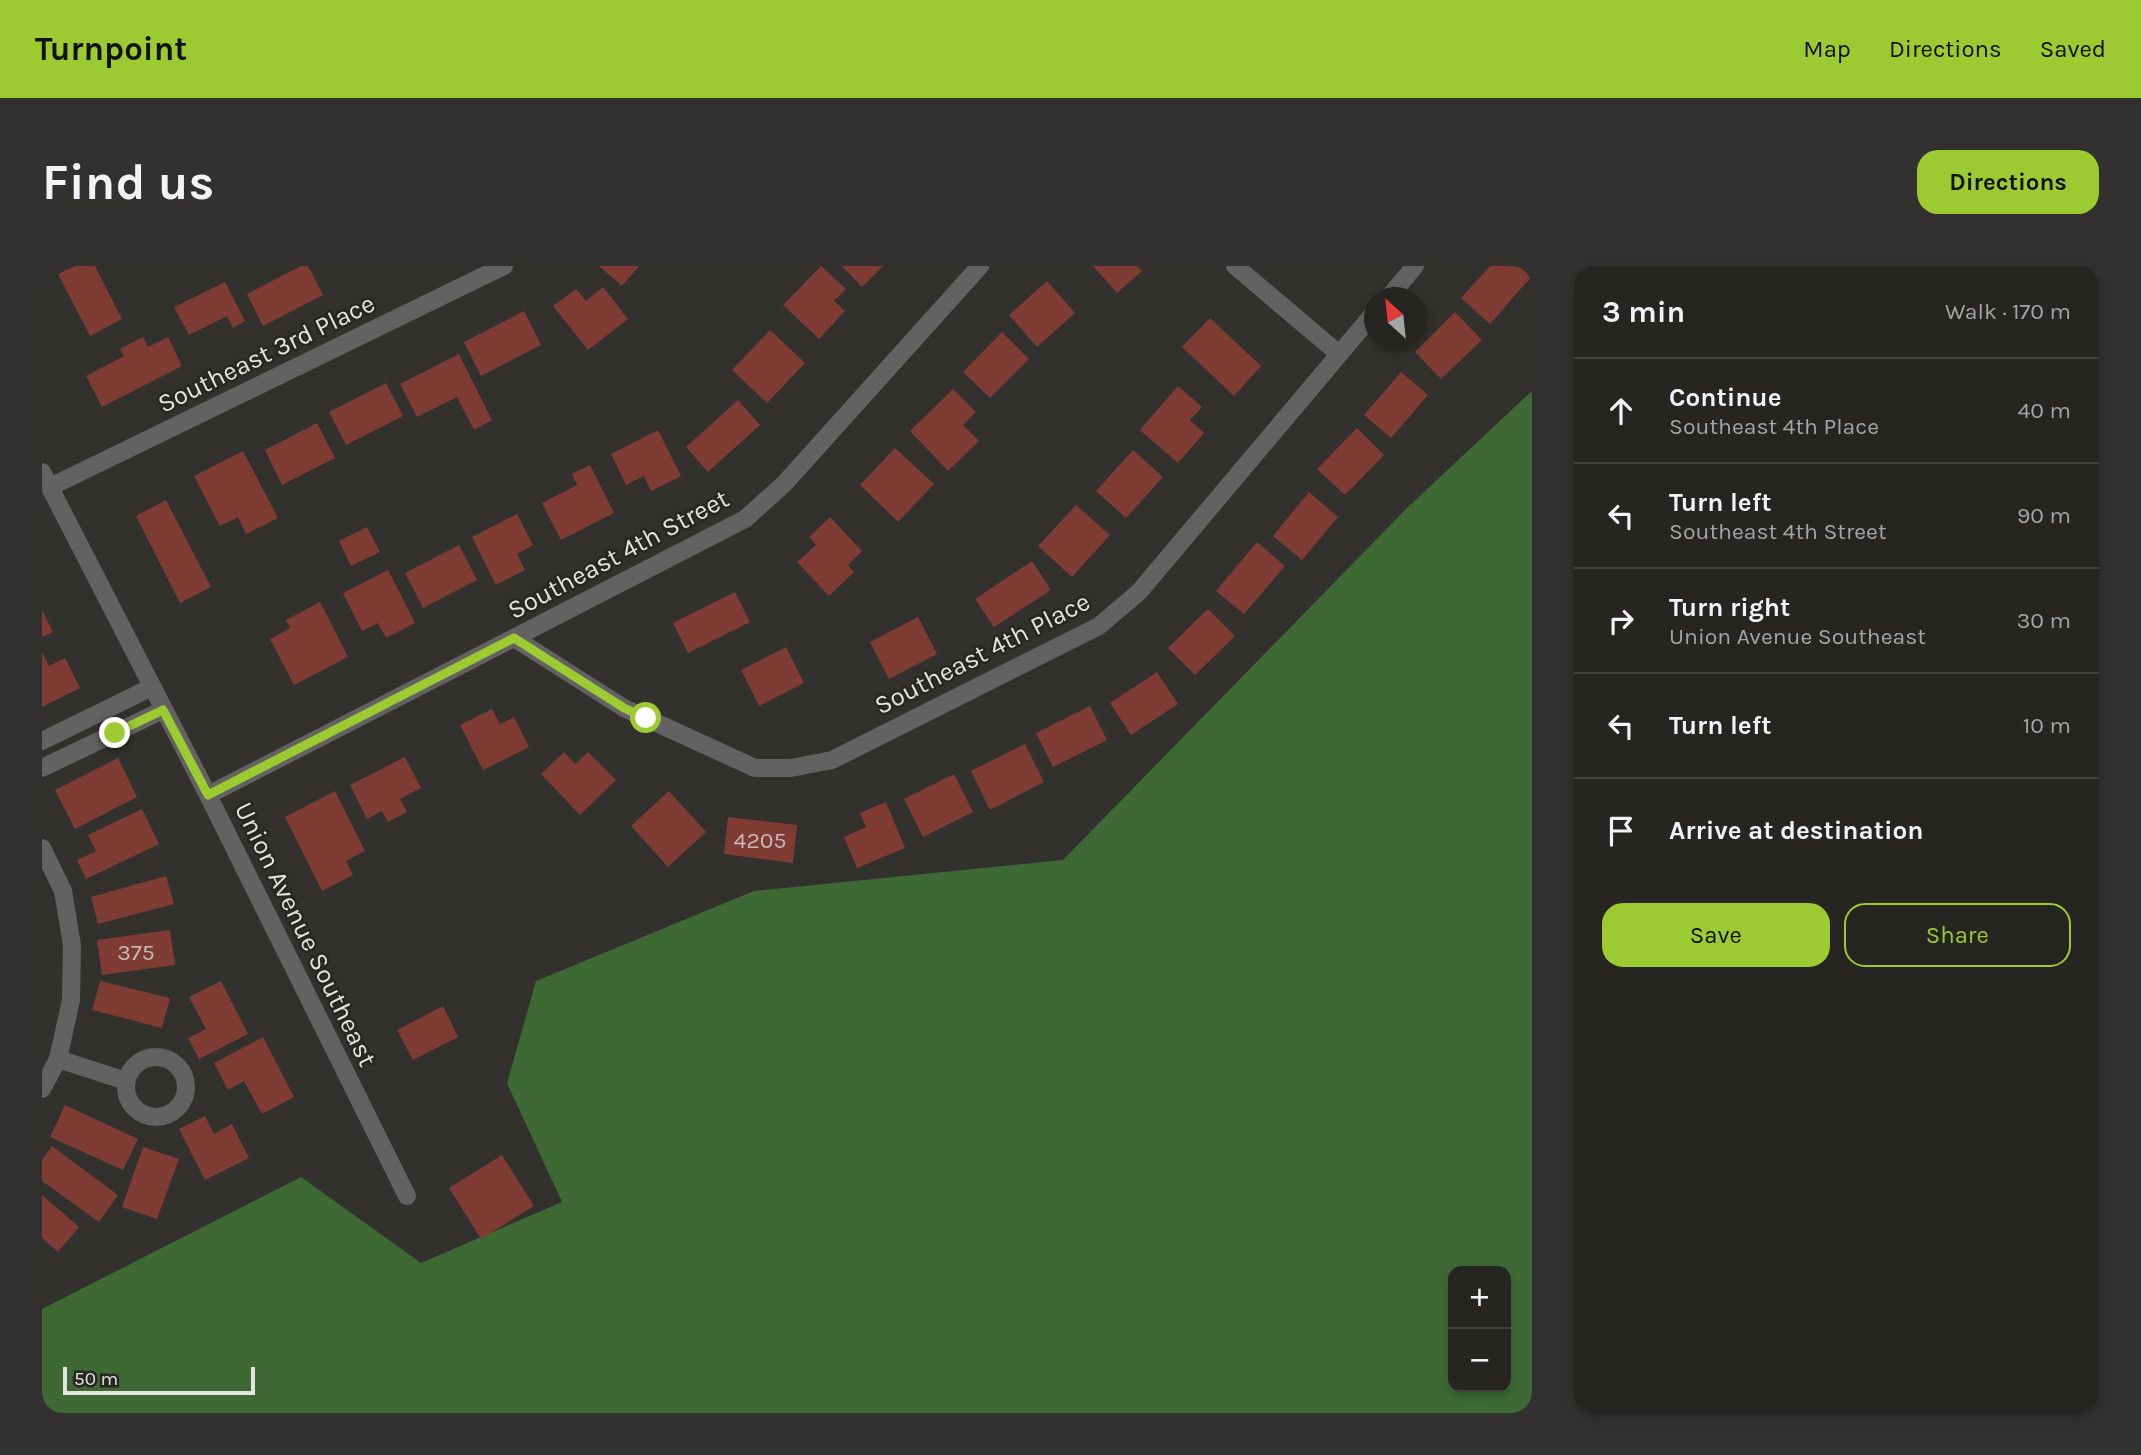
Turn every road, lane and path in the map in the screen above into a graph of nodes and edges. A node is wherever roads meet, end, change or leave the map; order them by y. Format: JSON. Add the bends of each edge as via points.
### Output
{"nodes":[{"id":1,"x":504,"y":266,"type":"edge"},
{"id":2,"x":980,"y":266,"type":"edge"},
{"id":3,"x":1235,"y":266,"type":"edge"},
{"id":4,"x":1415,"y":266,"type":"edge"},
{"id":5,"x":1397,"y":287,"type":"edge"},
{"id":6,"x":1364,"y":325,"type":"edge"},
{"id":7,"x":1339,"y":354,"type":"junction"},
{"id":8,"x":46,"y":480,"type":"edge"},
{"id":9,"x":514,"y":638,"type":"junction"},
{"id":10,"x":152,"y":687,"type":"junction"},
{"id":11,"x":163,"y":710,"type":"junction"},
{"id":12,"x":42,"y":741,"type":"edge"},
{"id":13,"x":42,"y":768,"type":"edge"},
{"id":14,"x":208,"y":795,"type":"junction"},
{"id":15,"x":42,"y":848,"type":"edge"},
{"id":16,"x":58,"y":1059,"type":"junction"},
{"id":17,"x":126,"y":1081,"type":"dead end"},
{"id":18,"x":42,"y":1089,"type":"edge"},
{"id":19,"x":407,"y":1196,"type":"dead end"}],
"edges":[{"from":1,"to":8,"type":"street","name":"Southeast 3rd Place"},
{"from":2,"to":9,"type":"street","name":"Southeast 4th Street","via":[[784,484],[745,519]]},
{"from":3,"to":7,"type":"street"},
{"from":4,"to":5,"type":"street"},
{"from":6,"to":7,"type":"street","name":"Southeast 4th Place"},
{"from":7,"to":9,"type":"street","name":"Southeast 4th Place","via":[[1139,592],[1099,626],[832,760],[791,768],[755,768],[624,708]]},
{"from":8,"to":10,"type":"street","name":"Union Avenue Southeast"},
{"from":9,"to":14,"type":"street","name":"Southeast 4th Street"},
{"from":10,"to":11,"type":"street","name":"Union Avenue Southeast"},
{"from":10,"to":12,"type":"street"},
{"from":11,"to":13,"type":"street"},
{"from":11,"to":14,"type":"street","name":"Union Avenue Southeast"},
{"from":14,"to":19,"type":"street","name":"Union Avenue Southeast"},
{"from":15,"to":16,"type":"street","via":[[63,891],[72,945],[71,1000]]},
{"from":16,"to":17,"type":"street"},
{"from":16,"to":18,"type":"street"}]}
